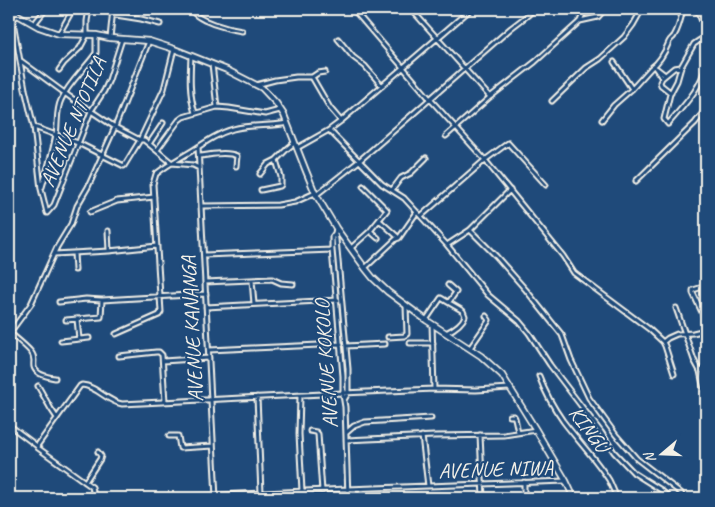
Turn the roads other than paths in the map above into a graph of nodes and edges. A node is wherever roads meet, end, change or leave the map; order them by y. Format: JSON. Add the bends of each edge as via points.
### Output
{"nodes":[{"id":1,"x":46,"y":9,"type":"edge"},
{"id":2,"x":73,"y":9,"type":"edge"},
{"id":3,"x":89,"y":9,"type":"edge"},
{"id":4,"x":102,"y":9,"type":"edge"},
{"id":5,"x":114,"y":9,"type":"edge"},
{"id":6,"x":191,"y":9,"type":"edge"},
{"id":7,"x":353,"y":9,"type":"edge"},
{"id":8,"x":411,"y":9,"type":"edge"},
{"id":9,"x":471,"y":9,"type":"edge"},
{"id":10,"x":534,"y":9,"type":"edge"},
{"id":11,"x":586,"y":9,"type":"edge"},
{"id":12,"x":605,"y":9,"type":"edge"},
{"id":13,"x":642,"y":9,"type":"edge"},
{"id":14,"x":683,"y":9,"type":"edge"},
{"id":15,"x":697,"y":9,"type":"edge"},
{"id":16,"x":9,"y":10,"type":"edge"},
{"id":17,"x":112,"y":14,"type":"junction"},
{"id":18,"x":17,"y":15,"type":"junction"},
{"id":19,"x":580,"y":21,"type":"junction"},
{"id":20,"x":34,"y":24,"type":"junction"},
{"id":21,"x":160,"y":24,"type":"dead end"},
{"id":22,"x":706,"y":26,"type":"edge"},
{"id":23,"x":242,"y":31,"type":"dead end"},
{"id":24,"x":59,"y":34,"type":"junction"},
{"id":25,"x":87,"y":35,"type":"junction"},
{"id":26,"x":96,"y":35,"type":"junction"},
{"id":27,"x":110,"y":38,"type":"junction"},
{"id":28,"x":437,"y":38,"type":"junction"},
{"id":29,"x":706,"y":38,"type":"edge"},
{"id":30,"x":122,"y":39,"type":"junction"},
{"id":31,"x":338,"y":40,"type":"dead end"},
{"id":32,"x":150,"y":41,"type":"junction"},
{"id":33,"x":174,"y":49,"type":"junction"},
{"id":34,"x":191,"y":55,"type":"junction"},
{"id":35,"x":21,"y":60,"type":"junction"},
{"id":36,"x":614,"y":62,"type":"dead end"},
{"id":37,"x":212,"y":64,"type":"junction"},
{"id":38,"x":706,"y":65,"type":"edge"},
{"id":39,"x":654,"y":66,"type":"junction"},
{"id":40,"x":403,"y":67,"type":"junction"},
{"id":41,"x":681,"y":67,"type":"junction"},
{"id":42,"x":464,"y":69,"type":"junction"},
{"id":43,"x":59,"y":70,"type":"dead end"},
{"id":44,"x":325,"y":72,"type":"dead end"},
{"id":45,"x":312,"y":77,"type":"junction"},
{"id":46,"x":664,"y":77,"type":"junction"},
{"id":47,"x":255,"y":85,"type":"junction"},
{"id":48,"x":382,"y":86,"type":"junction"},
{"id":49,"x":632,"y":90,"type":"junction"},
{"id":50,"x":65,"y":93,"type":"junction"},
{"id":51,"x":670,"y":93,"type":"junction"},
{"id":52,"x":490,"y":97,"type":"junction"},
{"id":53,"x":430,"y":99,"type":"junction"},
{"id":54,"x":552,"y":101,"type":"dead end"},
{"id":55,"x":217,"y":107,"type":"junction"},
{"id":56,"x":706,"y":109,"type":"edge"},
{"id":57,"x":281,"y":110,"type":"junction"},
{"id":58,"x":91,"y":111,"type":"junction"},
{"id":59,"x":195,"y":113,"type":"junction"},
{"id":60,"x":602,"y":120,"type":"dead end"},
{"id":61,"x":341,"y":121,"type":"junction"},
{"id":62,"x":164,"y":123,"type":"dead end"},
{"id":63,"x":287,"y":123,"type":"junction"},
{"id":64,"x":34,"y":127,"type":"junction"},
{"id":65,"x":115,"y":127,"type":"junction"},
{"id":66,"x":456,"y":127,"type":"junction"},
{"id":67,"x":329,"y":130,"type":"junction"},
{"id":68,"x":56,"y":136,"type":"junction"},
{"id":69,"x":446,"y":136,"type":"dead end"},
{"id":70,"x":140,"y":140,"type":"junction"},
{"id":71,"x":78,"y":143,"type":"junction"},
{"id":72,"x":294,"y":143,"type":"junction"},
{"id":73,"x":149,"y":144,"type":"junction"},
{"id":74,"x":198,"y":147,"type":"junction"},
{"id":75,"x":297,"y":149,"type":"junction"},
{"id":76,"x":157,"y":150,"type":"junction"},
{"id":77,"x":188,"y":153,"type":"junction"},
{"id":78,"x":102,"y":155,"type":"junction"},
{"id":79,"x":199,"y":158,"type":"junction"},
{"id":80,"x":426,"y":158,"type":"dead end"},
{"id":81,"x":276,"y":160,"type":"junction"},
{"id":82,"x":359,"y":160,"type":"junction"},
{"id":83,"x":485,"y":160,"type":"junction"},
{"id":84,"x":172,"y":163,"type":"junction"},
{"id":85,"x":180,"y":164,"type":"junction"},
{"id":86,"x":190,"y":165,"type":"junction"},
{"id":87,"x":236,"y":166,"type":"dead end"},
{"id":88,"x":200,"y":168,"type":"junction"},
{"id":89,"x":260,"y":174,"type":"dead end"},
{"id":90,"x":636,"y":181,"type":"dead end"},
{"id":91,"x":546,"y":185,"type":"dead end"},
{"id":92,"x":363,"y":186,"type":"dead end"},
{"id":93,"x":41,"y":189,"type":"junction"},
{"id":94,"x":261,"y":190,"type":"dead end"},
{"id":95,"x":392,"y":190,"type":"junction"},
{"id":96,"x":510,"y":190,"type":"junction"},
{"id":97,"x":316,"y":194,"type":"junction"},
{"id":98,"x":154,"y":197,"type":"junction"},
{"id":99,"x":202,"y":206,"type":"junction"},
{"id":100,"x":90,"y":212,"type":"dead end"},
{"id":101,"x":417,"y":212,"type":"junction"},
{"id":102,"x":421,"y":216,"type":"junction"},
{"id":103,"x":379,"y":220,"type":"junction"},
{"id":104,"x":470,"y":230,"type":"junction"},
{"id":105,"x":108,"y":231,"type":"dead end"},
{"id":106,"x":335,"y":231,"type":"junction"},
{"id":107,"x":370,"y":231,"type":"junction"},
{"id":108,"x":378,"y":238,"type":"dead end"},
{"id":109,"x":399,"y":238,"type":"junction"},
{"id":110,"x":447,"y":245,"type":"junction"},
{"id":111,"x":157,"y":246,"type":"junction"},
{"id":112,"x":351,"y":248,"type":"junction"},
{"id":113,"x":332,"y":250,"type":"junction"},
{"id":114,"x":109,"y":251,"type":"junction"},
{"id":115,"x":74,"y":253,"type":"junction"},
{"id":116,"x":54,"y":254,"type":"junction"},
{"id":117,"x":204,"y":255,"type":"junction"},
{"id":118,"x":365,"y":268,"type":"junction"},
{"id":119,"x":75,"y":270,"type":"dead end"},
{"id":120,"x":252,"y":280,"type":"junction"},
{"id":121,"x":205,"y":282,"type":"junction"},
{"id":122,"x":293,"y":284,"type":"dead end"},
{"id":123,"x":448,"y":285,"type":"dead end"},
{"id":124,"x":706,"y":286,"type":"edge"},
{"id":125,"x":206,"y":294,"type":"junction"},
{"id":126,"x":160,"y":297,"type":"junction"},
{"id":127,"x":102,"y":300,"type":"junction"},
{"id":128,"x":339,"y":300,"type":"junction"},
{"id":129,"x":59,"y":302,"type":"dead end"},
{"id":130,"x":449,"y":302,"type":"junction"},
{"id":131,"x":254,"y":304,"type":"junction"},
{"id":132,"x":406,"y":306,"type":"junction"},
{"id":133,"x":206,"y":307,"type":"junction"},
{"id":134,"x":676,"y":308,"type":"dead end"},
{"id":135,"x":486,"y":316,"type":"dead end"},
{"id":136,"x":77,"y":319,"type":"junction"},
{"id":137,"x":66,"y":320,"type":"dead end"},
{"id":138,"x":426,"y":320,"type":"junction"},
{"id":139,"x":706,"y":321,"type":"edge"},
{"id":140,"x":432,"y":323,"type":"junction"},
{"id":141,"x":706,"y":330,"type":"edge"},
{"id":142,"x":9,"y":333,"type":"edge"},
{"id":143,"x":446,"y":333,"type":"junction"},
{"id":144,"x":116,"y":334,"type":"dead end"},
{"id":145,"x":684,"y":334,"type":"junction"},
{"id":146,"x":388,"y":337,"type":"dead end"},
{"id":147,"x":89,"y":338,"type":"dead end"},
{"id":148,"x":79,"y":339,"type":"junction"},
{"id":149,"x":61,"y":341,"type":"dead end"},
{"id":150,"x":663,"y":342,"type":"junction"},
{"id":151,"x":410,"y":343,"type":"dead end"},
{"id":152,"x":433,"y":343,"type":"junction"},
{"id":153,"x":385,"y":344,"type":"dead end"},
{"id":154,"x":344,"y":345,"type":"junction"},
{"id":155,"x":470,"y":348,"type":"junction"},
{"id":156,"x":209,"y":350,"type":"junction"},
{"id":157,"x":119,"y":356,"type":"dead end"},
{"id":158,"x":209,"y":358,"type":"junction"},
{"id":159,"x":163,"y":361,"type":"junction"},
{"id":160,"x":706,"y":369,"type":"edge"},
{"id":161,"x":700,"y":372,"type":"junction"},
{"id":162,"x":674,"y":374,"type":"dead end"},
{"id":163,"x":538,"y":376,"type":"dead end"},
{"id":164,"x":55,"y":378,"type":"dead end"},
{"id":165,"x":38,"y":386,"type":"dead end"},
{"id":166,"x":511,"y":388,"type":"junction"},
{"id":167,"x":434,"y":390,"type":"junction"},
{"id":168,"x":343,"y":393,"type":"junction"},
{"id":169,"x":348,"y":393,"type":"junction"},
{"id":170,"x":300,"y":396,"type":"junction"},
{"id":171,"x":257,"y":397,"type":"junction"},
{"id":172,"x":706,"y":399,"type":"edge"},
{"id":173,"x":211,"y":400,"type":"junction"},
{"id":174,"x":344,"y":401,"type":"junction"},
{"id":175,"x":165,"y":402,"type":"junction"},
{"id":176,"x":510,"y":416,"type":"dead end"},
{"id":177,"x":58,"y":418,"type":"junction"},
{"id":178,"x":431,"y":418,"type":"dead end"},
{"id":179,"x":9,"y":424,"type":"edge"},
{"id":180,"x":536,"y":430,"type":"junction"},
{"id":181,"x":310,"y":431,"type":"dead end"},
{"id":182,"x":518,"y":432,"type":"junction"},
{"id":183,"x":346,"y":434,"type":"junction"},
{"id":184,"x":480,"y":435,"type":"junction"},
{"id":185,"x":169,"y":436,"type":"dead end"},
{"id":186,"x":422,"y":436,"type":"junction"},
{"id":187,"x":346,"y":440,"type":"junction"},
{"id":188,"x":37,"y":446,"type":"junction"},
{"id":189,"x":213,"y":446,"type":"junction"},
{"id":190,"x":98,"y":452,"type":"dead end"},
{"id":191,"x":566,"y":481,"type":"junction"},
{"id":192,"x":85,"y":482,"type":"junction"},
{"id":193,"x":524,"y":482,"type":"junction"},
{"id":194,"x":482,"y":484,"type":"junction"},
{"id":195,"x":428,"y":486,"type":"junction"},
{"id":196,"x":347,"y":489,"type":"junction"},
{"id":197,"x":302,"y":491,"type":"junction"},
{"id":198,"x":322,"y":491,"type":"junction"},
{"id":199,"x":261,"y":493,"type":"junction"},
{"id":200,"x":216,"y":497,"type":"edge"},
{"id":201,"x":89,"y":498,"type":"edge"},
{"id":202,"x":160,"y":498,"type":"edge"},
{"id":203,"x":348,"y":498,"type":"edge"},
{"id":204,"x":483,"y":498,"type":"edge"},
{"id":205,"x":524,"y":498,"type":"edge"},
{"id":206,"x":574,"y":498,"type":"edge"},
{"id":207,"x":617,"y":498,"type":"edge"},
{"id":208,"x":670,"y":498,"type":"edge"},
{"id":209,"x":683,"y":498,"type":"edge"}],
"edges":[{"from":1,"to":20,"type":"street"},
{"from":2,"to":24,"type":"street"},
{"from":3,"to":25,"type":"street"},
{"from":4,"to":17,"type":"street"},
{"from":5,"to":17,"type":"street"},
{"from":6,"to":23,"type":"street","via":[[203,20]]},
{"from":7,"to":40,"type":"street"},
{"from":8,"to":28,"type":"street"},
{"from":9,"to":28,"type":"street"},
{"from":10,"to":42,"type":"street"},
{"from":11,"to":19,"type":"street"},
{"from":12,"to":19,"type":"street","via":[[598,17]]},
{"from":13,"to":54,"type":"street","via":[[624,37]]},
{"from":14,"to":39,"type":"street","via":[[674,36]]},
{"from":15,"to":22,"type":"street"},
{"from":16,"to":18,"type":"highway"},
{"from":17,"to":21,"type":"street"},
{"from":17,"to":27,"type":"street"},
{"from":18,"to":20,"type":"highway"},
{"from":18,"to":35,"type":"street","via":[[13,22]]},
{"from":19,"to":52,"type":"street"},
{"from":20,"to":24,"type":"highway"},
{"from":24,"to":25,"type":"highway"},
{"from":25,"to":26,"type":"highway"},
{"from":25,"to":43,"type":"street","via":[[80,48]]},
{"from":26,"to":27,"type":"highway"},
{"from":26,"to":50,"type":"street","via":[[96,53]]},
{"from":27,"to":30,"type":"highway"},
{"from":28,"to":40,"type":"street"},
{"from":28,"to":42,"type":"street"},
{"from":29,"to":41,"type":"street","via":[[694,44]]},
{"from":30,"to":32,"type":"highway"},
{"from":30,"to":58,"type":"street","name":"AVENUE NTOTILA","via":[[106,86]]},
{"from":31,"to":48,"type":"street"},
{"from":32,"to":33,"type":"highway"},
{"from":32,"to":65,"type":"street"},
{"from":33,"to":34,"type":"highway"},
{"from":33,"to":70,"type":"street","via":[[164,89]]},
{"from":34,"to":37,"type":"highway"},
{"from":34,"to":59,"type":"street","via":[[191,101]]},
{"from":35,"to":50,"type":"street"},
{"from":35,"to":64,"type":"street"},
{"from":36,"to":49,"type":"street"},
{"from":37,"to":47,"type":"highway"},
{"from":37,"to":55,"type":"street"},
{"from":38,"to":51,"type":"street","via":[[691,97],[668,124],[664,119]]},
{"from":39,"to":46,"type":"street"},
{"from":39,"to":49,"type":"street"},
{"from":40,"to":48,"type":"street"},
{"from":40,"to":53,"type":"street"},
{"from":41,"to":46,"type":"street","via":[[674,68]]},
{"from":41,"to":51,"type":"street"},
{"from":42,"to":52,"type":"street"},
{"from":42,"to":53,"type":"street"},
{"from":44,"to":45,"type":"street"},
{"from":45,"to":47,"type":"street"},
{"from":45,"to":61,"type":"street"},
{"from":46,"to":51,"type":"street","via":[[660,82]]},
{"from":47,"to":57,"type":"highway","via":[[271,96]]},
{"from":48,"to":61,"type":"street"},
{"from":49,"to":60,"type":"street"},
{"from":50,"to":58,"type":"street"},
{"from":50,"to":68,"type":"street","via":[[59,104]]},
{"from":52,"to":66,"type":"street"},
{"from":53,"to":66,"type":"street"},
{"from":53,"to":82,"type":"street"},
{"from":55,"to":57,"type":"street","via":[[265,114]]},
{"from":55,"to":59,"type":"street"},
{"from":56,"to":90,"type":"street"},
{"from":57,"to":63,"type":"highway"},
{"from":58,"to":65,"type":"street"},
{"from":58,"to":71,"type":"street","name":"AVENUE NTOTILA"},
{"from":59,"to":76,"type":"street","via":[[179,120]]},
{"from":61,"to":67,"type":"street"},
{"from":62,"to":73,"type":"street"},
{"from":63,"to":72,"type":"highway"},
{"from":63,"to":74,"type":"street","via":[[234,129]]},
{"from":64,"to":68,"type":"street"},
{"from":64,"to":93,"type":"street"},
{"from":65,"to":70,"type":"street"},
{"from":65,"to":78,"type":"street"},
{"from":66,"to":69,"type":"street"},
{"from":66,"to":83,"type":"street"},
{"from":67,"to":75,"type":"street"},
{"from":67,"to":82,"type":"street"},
{"from":68,"to":71,"type":"street"},
{"from":68,"to":93,"type":"street"},
{"from":70,"to":73,"type":"street"},
{"from":70,"to":78,"type":"street","via":[[124,166]]},
{"from":71,"to":78,"type":"street"},
{"from":71,"to":93,"type":"street","name":"AVENUE NTOTILA","via":[[57,199],[47,213]]},
{"from":72,"to":75,"type":"highway"},
{"from":72,"to":81,"type":"street"},
{"from":73,"to":76,"type":"street"},
{"from":74,"to":77,"type":"street"},
{"from":74,"to":79,"type":"street","name":"AVENUE KANANGA"},
{"from":75,"to":97,"type":"highway"},
{"from":76,"to":84,"type":"street"},
{"from":77,"to":84,"type":"street"},
{"from":77,"to":85,"type":"street"},
{"from":78,"to":116,"type":"street"},
{"from":79,"to":86,"type":"street"},
{"from":79,"to":87,"type":"street","via":[[234,154],[237,156]]},
{"from":79,"to":88,"type":"street","name":"AVENUE KANANGA"},
{"from":80,"to":95,"type":"street","via":[[401,178]]},
{"from":81,"to":89,"type":"street"},
{"from":81,"to":94,"type":"street","via":[[281,176],[280,186]]},
{"from":82,"to":95,"type":"street"},
{"from":82,"to":97,"type":"street"},
{"from":83,"to":91,"type":"street","via":[[508,143]]},
{"from":83,"to":96,"type":"street"},
{"from":83,"to":102,"type":"street"},
{"from":84,"to":85,"type":"street"},
{"from":84,"to":98,"type":"street","via":[[156,174]]},
{"from":85,"to":86,"type":"street"},
{"from":86,"to":88,"type":"street"},
{"from":88,"to":99,"type":"street","name":"AVENUE KANANGA"},
{"from":92,"to":103,"type":"street","via":[[386,210]]},
{"from":95,"to":101,"type":"street"},
{"from":96,"to":104,"type":"street"},
{"from":96,"to":150,"type":"street","via":[[574,273]]},
{"from":97,"to":99,"type":"street","via":[[278,206]]},
{"from":97,"to":106,"type":"highway"},
{"from":98,"to":100,"type":"street","via":[[117,202]]},
{"from":98,"to":111,"type":"street"},
{"from":99,"to":117,"type":"street","name":"AVENUE KANANGA"},
{"from":101,"to":102,"type":"street"},
{"from":101,"to":109,"type":"street"},
{"from":102,"to":110,"type":"street"},
{"from":103,"to":107,"type":"street"},
{"from":103,"to":109,"type":"street"},
{"from":104,"to":110,"type":"street"},
{"from":104,"to":209,"type":"street","via":[[526,290],[562,336],[589,398],[616,435],[637,459],[681,493]]},
{"from":105,"to":114,"type":"street"},
{"from":106,"to":112,"type":"highway"},
{"from":106,"to":113,"type":"street","name":"AVENUE KOKOLO"},
{"from":106,"to":128,"type":"street"},
{"from":107,"to":108,"type":"street"},
{"from":107,"to":112,"type":"street"},
{"from":109,"to":118,"type":"street"},
{"from":110,"to":208,"type":"street","via":[[488,295],[529,333],[614,452],[634,473]]},
{"from":111,"to":114,"type":"street"},
{"from":111,"to":126,"type":"street"},
{"from":112,"to":118,"type":"highway"},
{"from":113,"to":117,"type":"street"},
{"from":113,"to":128,"type":"street","name":"AVENUE KOKOLO"},
{"from":114,"to":115,"type":"street"},
{"from":115,"to":116,"type":"street"},
{"from":115,"to":119,"type":"street"},
{"from":116,"to":142,"type":"street","via":[[31,304]]},
{"from":117,"to":121,"type":"street","name":"AVENUE KANANGA"},
{"from":118,"to":132,"type":"highway"},
{"from":120,"to":121,"type":"street"},
{"from":120,"to":122,"type":"street","via":[[274,279]]},
{"from":120,"to":131,"type":"street"},
{"from":121,"to":125,"type":"street","name":"AVENUE KANANGA"},
{"from":123,"to":130,"type":"street","via":[[456,292]]},
{"from":124,"to":139,"type":"street","via":[[693,291]]},
{"from":125,"to":126,"type":"street"},
{"from":125,"to":133,"type":"street","name":"AVENUE KANANGA"},
{"from":126,"to":127,"type":"street"},
{"from":126,"to":144,"type":"street","via":[[159,315]]},
{"from":127,"to":129,"type":"street"},
{"from":127,"to":136,"type":"street","via":[[101,317]]},
{"from":128,"to":131,"type":"street"},
{"from":128,"to":154,"type":"street"},
{"from":130,"to":138,"type":"street","via":[[440,298]]},
{"from":130,"to":143,"type":"street","via":[[465,316],[456,328]]},
{"from":131,"to":133,"type":"street"},
{"from":132,"to":138,"type":"highway"},
{"from":132,"to":146,"type":"street","via":[[407,334]]},
{"from":133,"to":156,"type":"street","name":"AVENUE KANANGA"},
{"from":134,"to":145,"type":"street"},
{"from":135,"to":155,"type":"street","via":[[489,320]]},
{"from":136,"to":137,"type":"street"},
{"from":136,"to":148,"type":"street"},
{"from":138,"to":140,"type":"highway"},
{"from":140,"to":143,"type":"highway"},
{"from":140,"to":152,"type":"street"},
{"from":141,"to":145,"type":"street"},
{"from":142,"to":164,"type":"street","via":[[32,353],[36,370]]},
{"from":143,"to":155,"type":"highway"},
{"from":145,"to":150,"type":"street","via":[[672,335]]},
{"from":145,"to":161,"type":"street"},
{"from":147,"to":148,"type":"street"},
{"from":148,"to":149,"type":"street"},
{"from":150,"to":162,"type":"street"},
{"from":151,"to":152,"type":"street"},
{"from":152,"to":167,"type":"street"},
{"from":153,"to":154,"type":"street"},
{"from":154,"to":156,"type":"street"},
{"from":154,"to":168,"type":"street","name":"AVENUE KOKOLO"},
{"from":154,"to":169,"type":"street"},
{"from":155,"to":166,"type":"highway","via":[[495,368]]},
{"from":156,"to":158,"type":"street","name":"AVENUE KANANGA"},
{"from":157,"to":159,"type":"street","via":[[159,352]]},
{"from":158,"to":159,"type":"street"},
{"from":158,"to":173,"type":"street","name":"AVENUE KANANGA"},
{"from":159,"to":175,"type":"street"},
{"from":160,"to":161,"type":"street"},
{"from":161,"to":172,"type":"street"},
{"from":163,"to":207,"type":"street","name":"KINGU","via":[[553,406],[609,480]]},
{"from":165,"to":177,"type":"street"},
{"from":166,"to":167,"type":"street"},
{"from":166,"to":180,"type":"highway"},
{"from":167,"to":169,"type":"street"},
{"from":168,"to":169,"type":"street"},
{"from":168,"to":170,"type":"street"},
{"from":168,"to":174,"type":"street","name":"AVENUE KOKOLO"},
{"from":169,"to":174,"type":"street"},
{"from":170,"to":171,"type":"street"},
{"from":170,"to":197,"type":"street"},
{"from":171,"to":173,"type":"street"},
{"from":171,"to":199,"type":"street"},
{"from":173,"to":175,"type":"street"},
{"from":173,"to":189,"type":"street","name":"AVENUE KANANGA"},
{"from":174,"to":183,"type":"street","name":"AVENUE KOKOLO"},
{"from":175,"to":177,"type":"street","via":[[117,404],[82,385]]},
{"from":176,"to":182,"type":"street","via":[[515,418]]},
{"from":177,"to":188,"type":"street"},
{"from":178,"to":183,"type":"street","via":[[365,422]]},
{"from":179,"to":188,"type":"street"},
{"from":180,"to":182,"type":"street"},
{"from":180,"to":191,"type":"highway"},
{"from":181,"to":198,"type":"street","via":[[318,434]]},
{"from":182,"to":184,"type":"street"},
{"from":183,"to":187,"type":"street","name":"AVENUE KOKOLO"},
{"from":184,"to":186,"type":"street"},
{"from":184,"to":194,"type":"street"},
{"from":185,"to":189,"type":"street","via":[[178,436],[180,448]]},
{"from":186,"to":187,"type":"street"},
{"from":186,"to":195,"type":"street","name":"AVENUE NIWA"},
{"from":187,"to":196,"type":"street","name":"AVENUE KOKOLO"},
{"from":188,"to":192,"type":"street"},
{"from":189,"to":200,"type":"street","name":"AVENUE KANANGA"},
{"from":190,"to":192,"type":"street","via":[[100,459]]},
{"from":191,"to":193,"type":"street","name":"AVENUE NIWA"},
{"from":191,"to":206,"type":"highway"},
{"from":192,"to":201,"type":"street","via":[[93,490]]},
{"from":193,"to":194,"type":"street","name":"AVENUE NIWA"},
{"from":193,"to":205,"type":"street"},
{"from":194,"to":195,"type":"street","name":"AVENUE NIWA"},
{"from":194,"to":204,"type":"street"},
{"from":195,"to":196,"type":"street","name":"AVENUE NIWA"},
{"from":196,"to":198,"type":"street","name":"AVENUE NIWA"},
{"from":196,"to":203,"type":"street","name":"AVENUE KOKOLO"},
{"from":197,"to":198,"type":"street","name":"AVENUE NIWA"},
{"from":197,"to":199,"type":"street","name":"AVENUE NIWA"},
{"from":199,"to":200,"type":"street","name":"AVENUE NIWA"},
{"from":200,"to":202,"type":"street","name":"AVENUE NIWA"}]}
